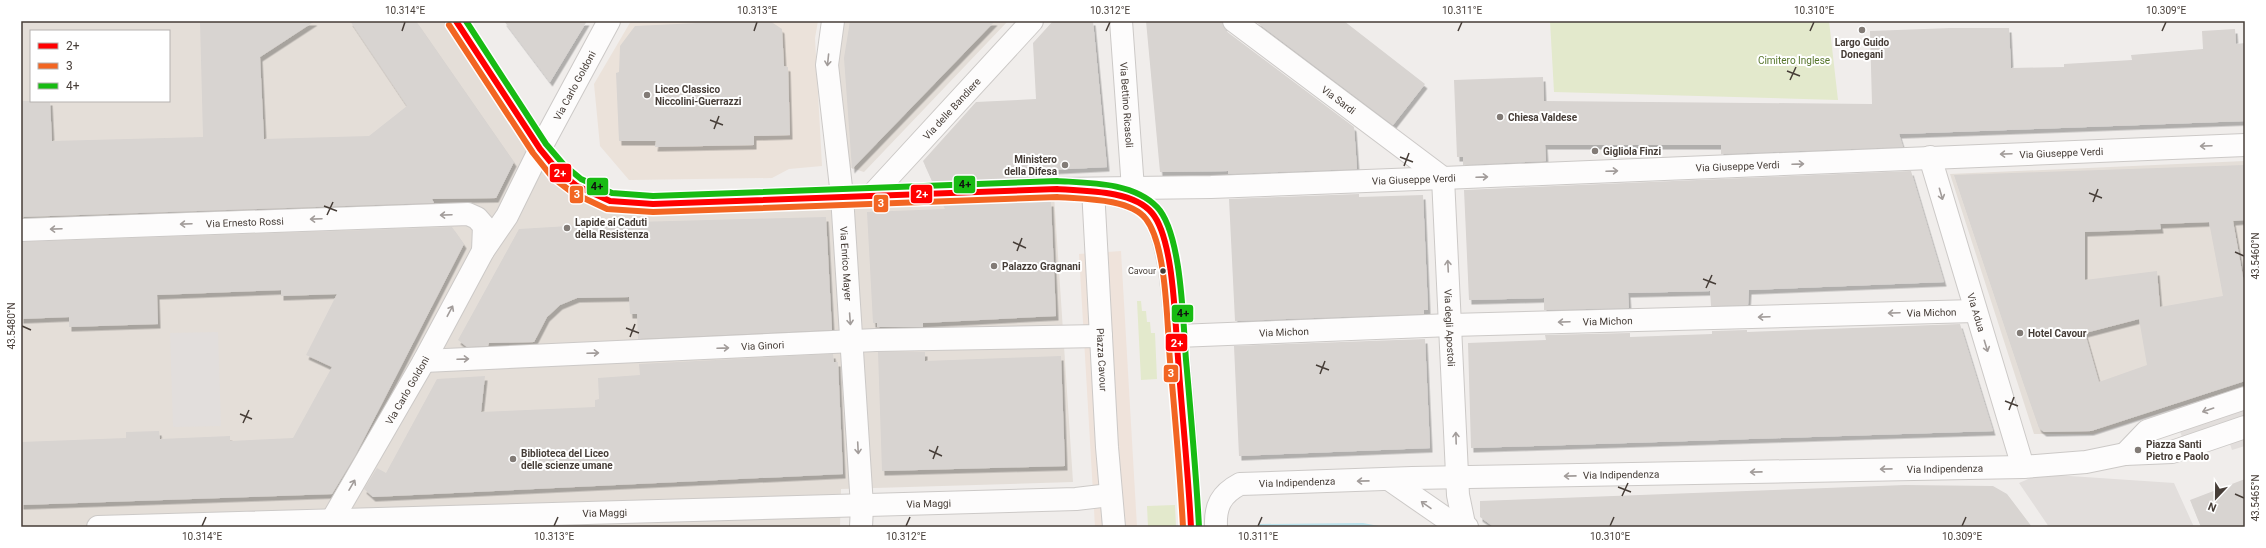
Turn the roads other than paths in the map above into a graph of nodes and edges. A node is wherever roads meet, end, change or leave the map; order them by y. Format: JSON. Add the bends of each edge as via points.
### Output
{"nodes":[{"id":1,"x":456,"y":21,"type":"edge"},
{"id":2,"x":609,"y":21,"type":"edge"},
{"id":3,"x":833,"y":21,"type":"edge"},
{"id":4,"x":1032,"y":21,"type":"edge"},
{"id":5,"x":1121,"y":21,"type":"edge"},
{"id":6,"x":1234,"y":21,"type":"edge"},
{"id":7,"x":2245,"y":145,"type":"edge"},
{"id":8,"x":540,"y":149,"type":"junction"},
{"id":9,"x":1930,"y":157,"type":"junction"},
{"id":10,"x":1443,"y":178,"type":"junction"},
{"id":11,"x":523,"y":186,"type":"junction"},
{"id":12,"x":1133,"y":188,"type":"junction"},
{"id":13,"x":1094,"y":190,"type":"junction"},
{"id":14,"x":842,"y":196,"type":"junction"},
{"id":15,"x":872,"y":196,"type":"junction"},
{"id":16,"x":468,"y":214,"type":"junction"},
{"id":17,"x":21,"y":230,"type":"edge"},
{"id":18,"x":483,"y":251,"type":"junction"},
{"id":19,"x":1975,"y":311,"type":"junction"},
{"id":20,"x":1451,"y":326,"type":"junction"},
{"id":21,"x":1101,"y":336,"type":"junction"},
{"id":22,"x":1177,"y":336,"type":"junction"},
{"id":23,"x":851,"y":342,"type":"junction"},
{"id":24,"x":424,"y":362,"type":"junction"},
{"id":25,"x":2245,"y":398,"type":"edge"},
{"id":26,"x":2245,"y":427,"type":"edge"},
{"id":27,"x":2125,"y":454,"type":"junction"},
{"id":28,"x":2023,"y":467,"type":"junction"},
{"id":29,"x":1458,"y":477,"type":"junction"},
{"id":30,"x":1390,"y":480,"type":"junction"},
{"id":31,"x":1110,"y":494,"type":"junction"},
{"id":32,"x":861,"y":517,"type":"edge"},
{"id":33,"x":519,"y":521,"type":"edge"},
{"id":34,"x":1216,"y":522,"type":"edge"},
{"id":35,"x":331,"y":523,"type":"edge"},
{"id":36,"x":1191,"y":523,"type":"edge"},
{"id":37,"x":1114,"y":526,"type":"edge"},
{"id":38,"x":98,"y":527,"type":"edge"},
{"id":39,"x":1458,"y":527,"type":"edge"},
{"id":40,"x":1467,"y":527,"type":"edge"}],
"edges":[{"from":1,"to":8,"type":"street"},
{"from":2,"to":8,"type":"street","name":"Via Carlo Goldoni"},
{"from":3,"to":14,"type":"street","name":"Via Enrico Mayer","one_way":true,"via":[[827,65]]},
{"from":4,"to":15,"type":"street","name":"Via delle Bandiere"},
{"from":5,"to":12,"type":"street","name":"Via Bettino Ricasoli"},
{"from":6,"to":10,"type":"street","name":"Via Sardi"},
{"from":7,"to":9,"type":"street","name":"Via Giuseppe Verdi","one_way":true},
{"from":8,"to":11,"type":"street","name":"Via Ernesto Rossi"},
{"from":8,"to":14,"type":"street","via":[[558,171],[577,186],[610,201],[653,204]]},
{"from":10,"to":9,"type":"street","name":"Via Giuseppe Verdi","one_way":true},
{"from":9,"to":19,"type":"street","name":"Via Adua","one_way":true},
{"from":10,"to":12,"type":"street","name":"Via Giuseppe Verdi"},
{"from":20,"to":10,"type":"street","name":"Via degli Apostoli","one_way":true},
{"from":11,"to":16,"type":"street","name":"Via Ernesto Rossi","via":[[493,211]]},
{"from":11,"to":18,"type":"street","name":"Via Ernesto Rossi","via":[[497,233]]},
{"from":12,"to":13,"type":"street"},
{"from":13,"to":15,"type":"street"},
{"from":13,"to":21,"type":"street","name":"Piazza Cavour"},
{"from":13,"to":22,"type":"street","via":[[1129,200],[1153,214],[1162,235],[1171,275]]},
{"from":14,"to":15,"type":"street"},
{"from":14,"to":23,"type":"street","name":"Via Enrico Mayer","one_way":true},
{"from":16,"to":17,"type":"street","name":"Via Ernesto Rossi","one_way":true},
{"from":16,"to":18,"type":"street","via":[[477,218],[484,226]]},
{"from":24,"to":18,"type":"street","name":"Via Carlo Goldoni","one_way":true},
{"from":19,"to":20,"type":"street","name":"Via Michon","one_way":true},
{"from":19,"to":28,"type":"street","name":"Via Adua","one_way":true},
{"from":20,"to":22,"type":"street","name":"Via Michon"},
{"from":29,"to":20,"type":"street","name":"Via degli Apostoli","one_way":true},
{"from":21,"to":23,"type":"street","name":"Via Ginori"},
{"from":21,"to":31,"type":"street","name":"Piazza Cavour"},
{"from":22,"to":36,"type":"street"},
{"from":24,"to":23,"type":"street","name":"Via Ginori","one_way":true},
{"from":23,"to":32,"type":"street","name":"Via Enrico Mayer","one_way":true},
{"from":35,"to":24,"type":"street","name":"Via Carlo Goldoni","one_way":true},
{"from":25,"to":27,"type":"street","one_way":true,"via":[[2147,431]]},
{"from":26,"to":27,"type":"street","via":[[2172,452]]},
{"from":27,"to":28,"type":"street","via":[[2086,462]]},
{"from":28,"to":29,"type":"street","name":"Via Indipendenza","one_way":true},
{"from":29,"to":30,"type":"street","name":"Via Indipendenza"},
{"from":29,"to":40,"type":"street","name":"Via degli Apostoli","via":[[1458,495],[1464,524]]},
{"from":30,"to":34,"type":"street","name":"Via Indipendenza","one_way":true,"via":[[1240,484],[1223,495],[1218,505]]},
{"from":39,"to":30,"type":"street","one_way":true},
{"from":31,"to":32,"type":"street","name":"Via Maggi"},
{"from":31,"to":37,"type":"street","name":"Piazza Cavour"},
{"from":32,"to":33,"type":"street","name":"Via Maggi"},
{"from":33,"to":35,"type":"street","name":"Via Maggi"},
{"from":35,"to":38,"type":"street","name":"Via Maggi"}]}
